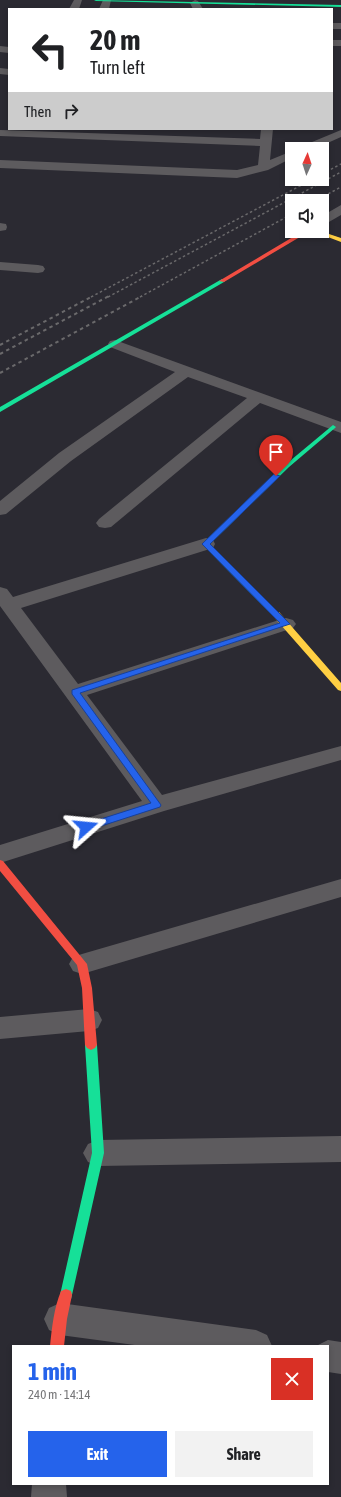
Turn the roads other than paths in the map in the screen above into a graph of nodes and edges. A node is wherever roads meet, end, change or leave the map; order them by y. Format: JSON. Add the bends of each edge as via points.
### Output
{"nodes":[{"id":1,"x":96,"y":0,"type":"edge"},
{"id":2,"x":107,"y":0,"type":"edge"},
{"id":3,"x":261,"y":2,"type":"edge"},
{"id":4,"x":196,"y":6,"type":"edge"},
{"id":5,"x":341,"y":6,"type":"edge"},
{"id":6,"x":267,"y":130,"type":"edge"},
{"id":7,"x":0,"y":133,"type":"edge"},
{"id":8,"x":341,"y":133,"type":"edge"},
{"id":9,"x":265,"y":142,"type":"junction"},
{"id":10,"x":320,"y":142,"type":"edge"},
{"id":11,"x":285,"y":157,"type":"edge"},
{"id":12,"x":0,"y":164,"type":"edge"},
{"id":13,"x":264,"y":167,"type":"junction"},
{"id":14,"x":341,"y":209,"type":"edge"},
{"id":15,"x":329,"y":217,"type":"edge"},
{"id":16,"x":329,"y":236,"type":"edge"},
{"id":17,"x":295,"y":238,"type":"edge"},
{"id":18,"x":341,"y":240,"type":"edge"},
{"id":19,"x":0,"y":266,"type":"edge"},
{"id":20,"x":38,"y":269,"type":"dead end"},
{"id":21,"x":115,"y":344,"type":"junction"},
{"id":22,"x":186,"y":371,"type":"junction"},
{"id":23,"x":257,"y":398,"type":"junction"},
{"id":24,"x":0,"y":410,"type":"edge"},
{"id":25,"x":337,"y":428,"type":"edge"},
{"id":26,"x":0,"y":510,"type":"edge"},
{"id":27,"x":105,"y":523,"type":"dead end"},
{"id":28,"x":206,"y":544,"type":"junction"},
{"id":29,"x":4,"y":599,"type":"edge"},
{"id":30,"x":286,"y":624,"type":"junction"},
{"id":31,"x":341,"y":688,"type":"edge"},
{"id":32,"x":75,"y":692,"type":"junction"},
{"id":33,"x":341,"y":753,"type":"edge"},
{"id":34,"x":157,"y":805,"type":"junction"},
{"id":35,"x":0,"y":854,"type":"edge"},
{"id":36,"x":0,"y":864,"type":"edge"},
{"id":37,"x":341,"y":888,"type":"edge"},
{"id":38,"x":82,"y":964,"type":"junction"},
{"id":39,"x":89,"y":1020,"type":"junction"},
{"id":40,"x":0,"y":1028,"type":"edge"},
{"id":41,"x":341,"y":1149,"type":"edge"},
{"id":42,"x":98,"y":1153,"type":"junction"},
{"id":43,"x":59,"y":1332,"type":"edge"},
{"id":44,"x":242,"y":1345,"type":"edge"},
{"id":45,"x":329,"y":1356,"type":"edge"},
{"id":46,"x":341,"y":1358,"type":"edge"},
{"id":47,"x":49,"y":1485,"type":"edge"},
{"id":48,"x":49,"y":1497,"type":"edge"}],
"edges":[{"from":1,"to":2,"type":"street"},
{"from":2,"to":4,"type":"street"},
{"from":3,"to":4,"type":"street"},
{"from":3,"to":5,"type":"street"},
{"from":6,"to":9,"type":"street"},
{"from":7,"to":9,"type":"street"},
{"from":8,"to":10,"type":"street"},
{"from":9,"to":13,"type":"street"},
{"from":11,"to":13,"type":"street"},
{"from":12,"to":13,"type":"street","via":[[228,175]]},
{"from":14,"to":15,"type":"street"},
{"from":16,"to":18,"type":"street"},
{"from":17,"to":21,"type":"street"},
{"from":19,"to":20,"type":"street"},
{"from":21,"to":22,"type":"street"},
{"from":21,"to":24,"type":"street"},
{"from":22,"to":23,"type":"street"},
{"from":22,"to":26,"type":"street","via":[[65,457]]},
{"from":23,"to":25,"type":"street"},
{"from":23,"to":27,"type":"street"},
{"from":25,"to":28,"type":"street","via":[[287,466]]},
{"from":28,"to":29,"type":"street"},
{"from":28,"to":30,"type":"street"},
{"from":29,"to":32,"type":"street"},
{"from":30,"to":31,"type":"street"},
{"from":30,"to":32,"type":"street"},
{"from":32,"to":34,"type":"street"},
{"from":33,"to":34,"type":"street"},
{"from":34,"to":35,"type":"street"},
{"from":36,"to":38,"type":"street"},
{"from":37,"to":38,"type":"street"},
{"from":38,"to":39,"type":"street"},
{"from":39,"to":40,"type":"street"},
{"from":39,"to":42,"type":"street"},
{"from":41,"to":42,"type":"street"},
{"from":42,"to":43,"type":"street"},
{"from":43,"to":44,"type":"street"},
{"from":45,"to":46,"type":"street"},
{"from":47,"to":48,"type":"street"}]}
